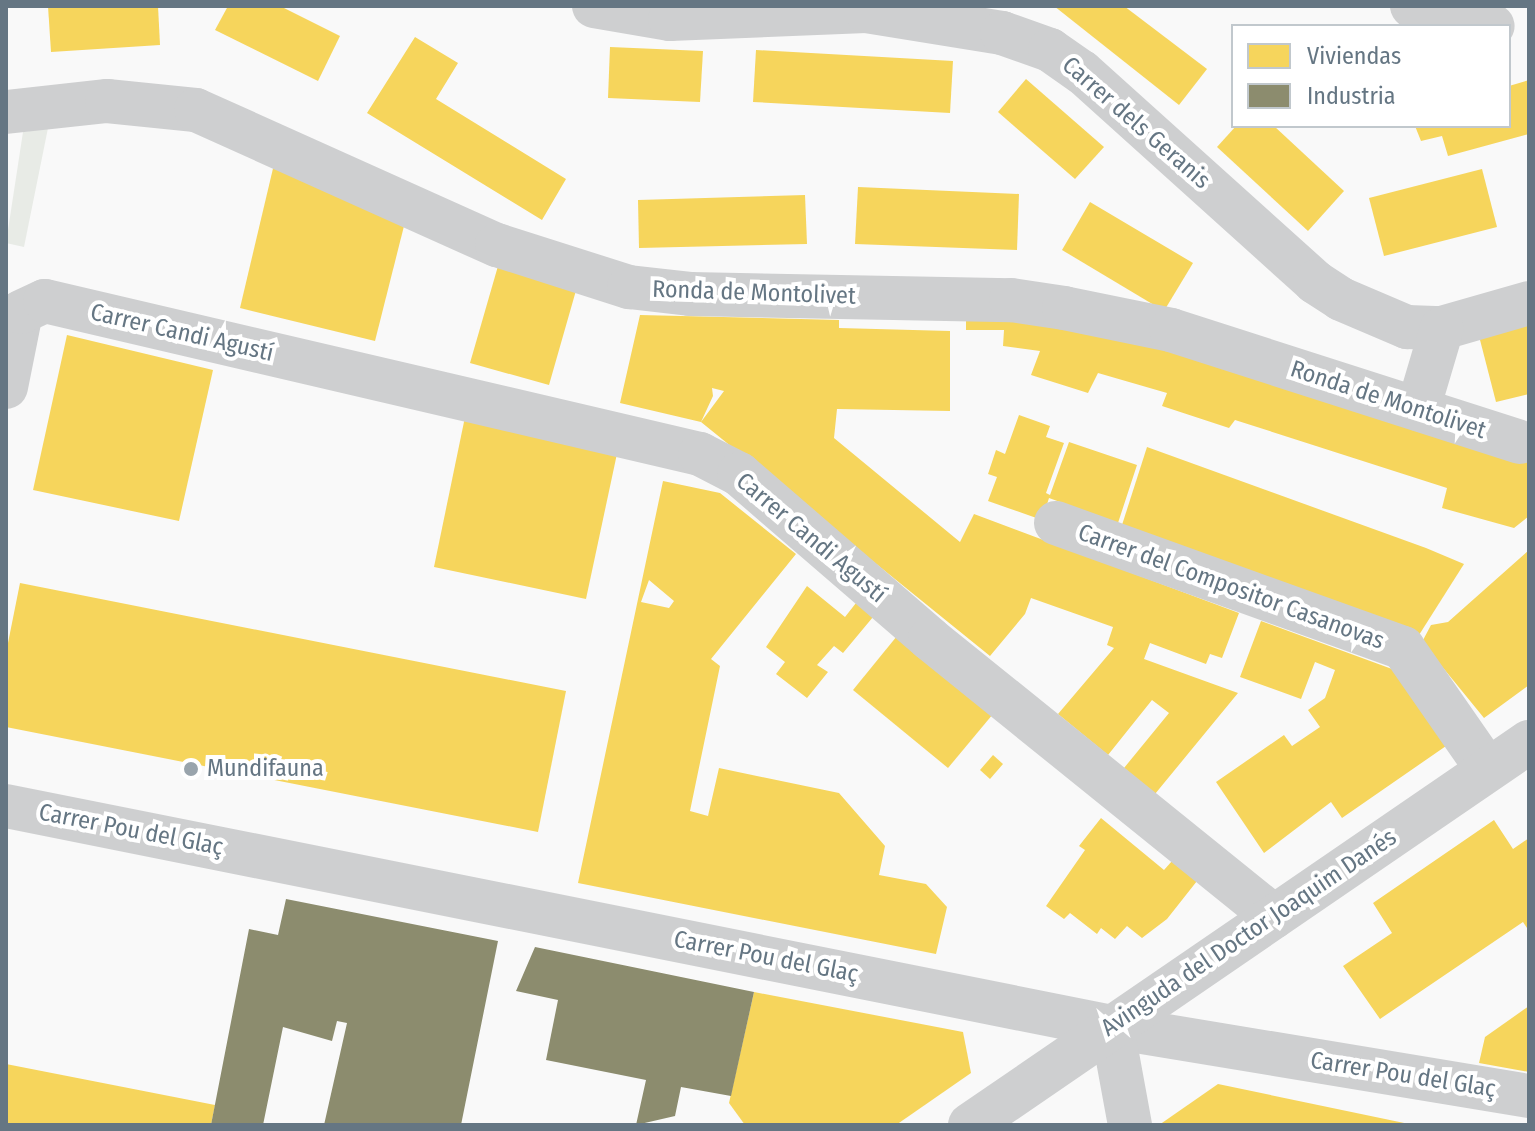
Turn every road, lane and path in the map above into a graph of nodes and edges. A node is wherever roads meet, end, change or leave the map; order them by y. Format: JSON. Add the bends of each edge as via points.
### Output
{"nodes":[{"id":1,"x":594,"y":6,"type":"edge"},
{"id":2,"x":1412,"y":6,"type":"edge"},
{"id":3,"x":1485,"y":24,"type":"edge"},
{"id":4,"x":6,"y":112,"type":"edge"},
{"id":5,"x":1529,"y":303,"type":"edge"},
{"id":6,"x":1442,"y":328,"type":"junction"},
{"id":7,"x":6,"y":387,"type":"edge"},
{"id":8,"x":1418,"y":409,"type":"junction"},
{"id":9,"x":1519,"y":442,"type":"dead end"},
{"id":10,"x":1056,"y":523,"type":"dead end"},
{"id":11,"x":1529,"y":742,"type":"edge"},
{"id":12,"x":1487,"y":769,"type":"junction"},
{"id":13,"x":6,"y":806,"type":"edge"},
{"id":14,"x":1274,"y":917,"type":"junction"},
{"id":15,"x":1112,"y":1027,"type":"junction"},
{"id":16,"x":1529,"y":1096,"type":"edge"},
{"id":17,"x":970,"y":1125,"type":"edge"},
{"id":18,"x":1130,"y":1125,"type":"edge"}],
"edges":[{"from":1,"to":6,"type":"street","name":"Carrer dels Geranis","via":[[670,19],[866,11],[970,25],[1050,50],[1082,72],[1315,282],[1407,327]]},
{"from":2,"to":3,"type":"street"},
{"from":4,"to":8,"type":"street","name":"Ronda de Montolivet","via":[[107,101],[196,110],[497,245],[629,287],[690,294],[1011,300],[1064,308],[1171,330]]},
{"from":5,"to":6,"type":"street"},
{"from":6,"to":8,"type":"street"},
{"from":7,"to":14,"type":"street","name":"Carrer Candi Agustí","via":[[21,312],[45,301],[700,454],[739,474],[930,639]]},
{"from":8,"to":9,"type":"street","name":"Ronda de Montolivet"},
{"from":10,"to":12,"type":"street","name":"Carrer del Compositor Casanovas","via":[[1403,648]]},
{"from":11,"to":12,"type":"street","name":"Avinguda del Doctor Joaquim Danés"},
{"from":12,"to":14,"type":"street","name":"Avinguda del Doctor Joaquim Danés"},
{"from":13,"to":15,"type":"street","name":"Carrer Pou del Glaç"},
{"from":14,"to":15,"type":"street","name":"Avinguda del Doctor Joaquim Danés"},
{"from":15,"to":16,"type":"street","name":"Carrer Pou del Glaç"},
{"from":15,"to":17,"type":"street","name":"Avinguda del Doctor Joaquim Danés"},
{"from":15,"to":18,"type":"street"}]}
